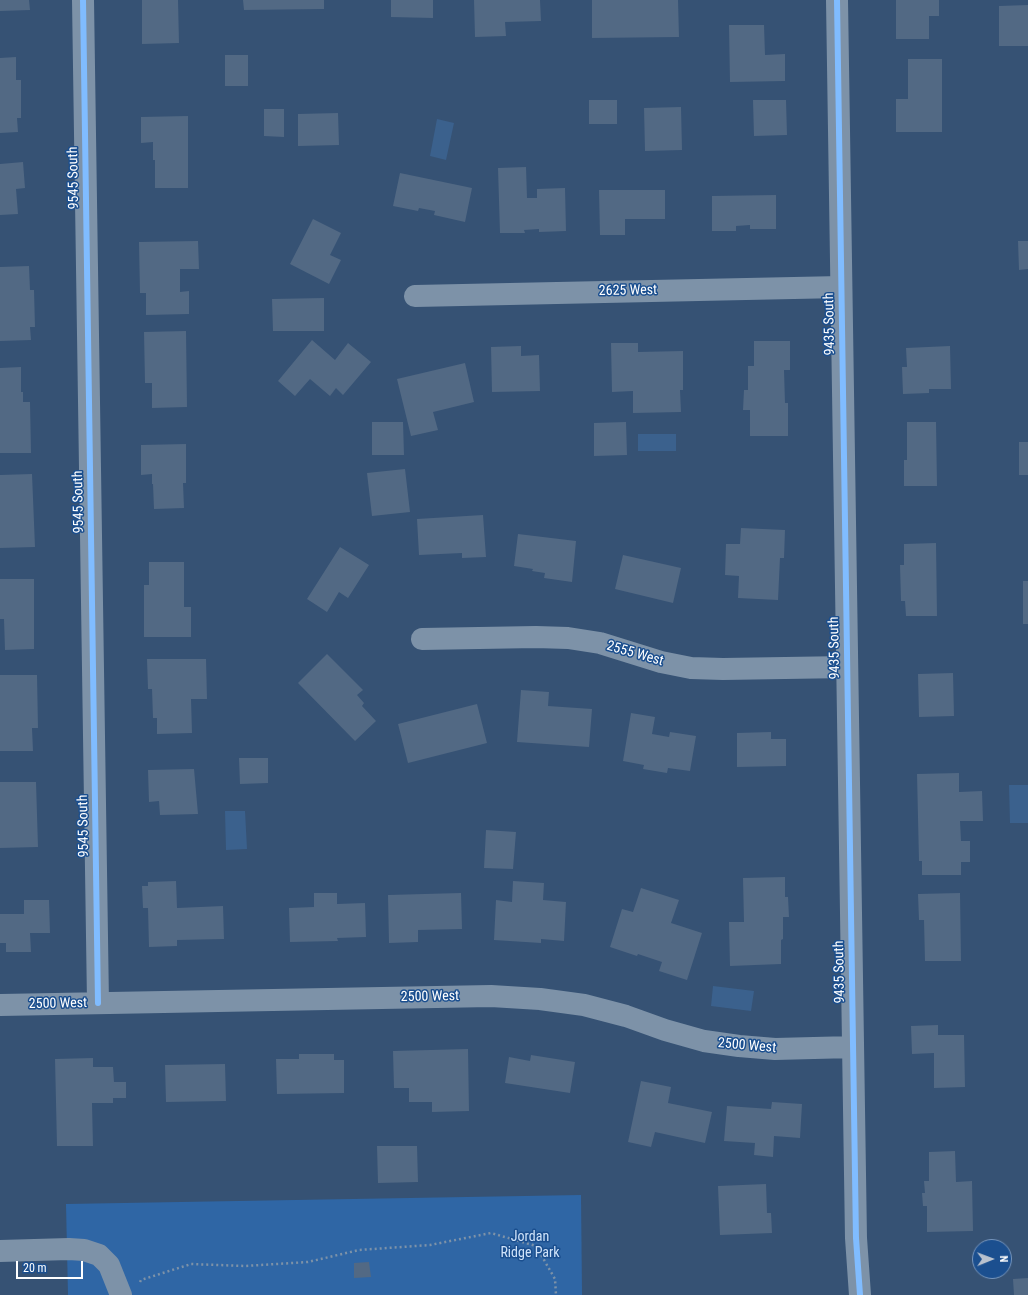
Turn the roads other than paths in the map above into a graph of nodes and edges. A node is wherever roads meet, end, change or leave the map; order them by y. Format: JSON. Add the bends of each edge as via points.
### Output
{"nodes":[{"id":1,"x":83,"y":0,"type":"edge"},
{"id":2,"x":837,"y":0,"type":"edge"},
{"id":3,"x":841,"y":287,"type":"junction"},
{"id":4,"x":416,"y":296,"type":"dead end"},
{"id":5,"x":422,"y":639,"type":"dead end"},
{"id":6,"x":847,"y":667,"type":"junction"},
{"id":7,"x":98,"y":1003,"type":"junction"},
{"id":8,"x":0,"y":1005,"type":"edge"},
{"id":9,"x":853,"y":1047,"type":"junction"},
{"id":10,"x":0,"y":1251,"type":"edge"},
{"id":11,"x":130,"y":1289,"type":"edge"},
{"id":12,"x":860,"y":1295,"type":"edge"}],
"edges":[{"from":1,"to":7,"type":"street","name":"9545 South"},
{"from":2,"to":3,"type":"street","name":"9435 South"},
{"from":3,"to":4,"type":"street","name":"2625 West"},
{"from":3,"to":6,"type":"street","name":"9435 South"},
{"from":5,"to":6,"type":"street","name":"2555 West","via":[[568,638],[691,668]]},
{"from":6,"to":9,"type":"street","name":"9435 South"},
{"from":7,"to":8,"type":"street","name":"2500 West"},
{"from":7,"to":9,"type":"street","name":"2500 West","via":[[491,996],[584,1005],[704,1041],[739,1046],[775,1049]]},
{"from":9,"to":12,"type":"street","name":"9435 South","via":[[856,1238]]},
{"from":10,"to":11,"type":"street","via":[[84,1250],[99,1255]]}]}
